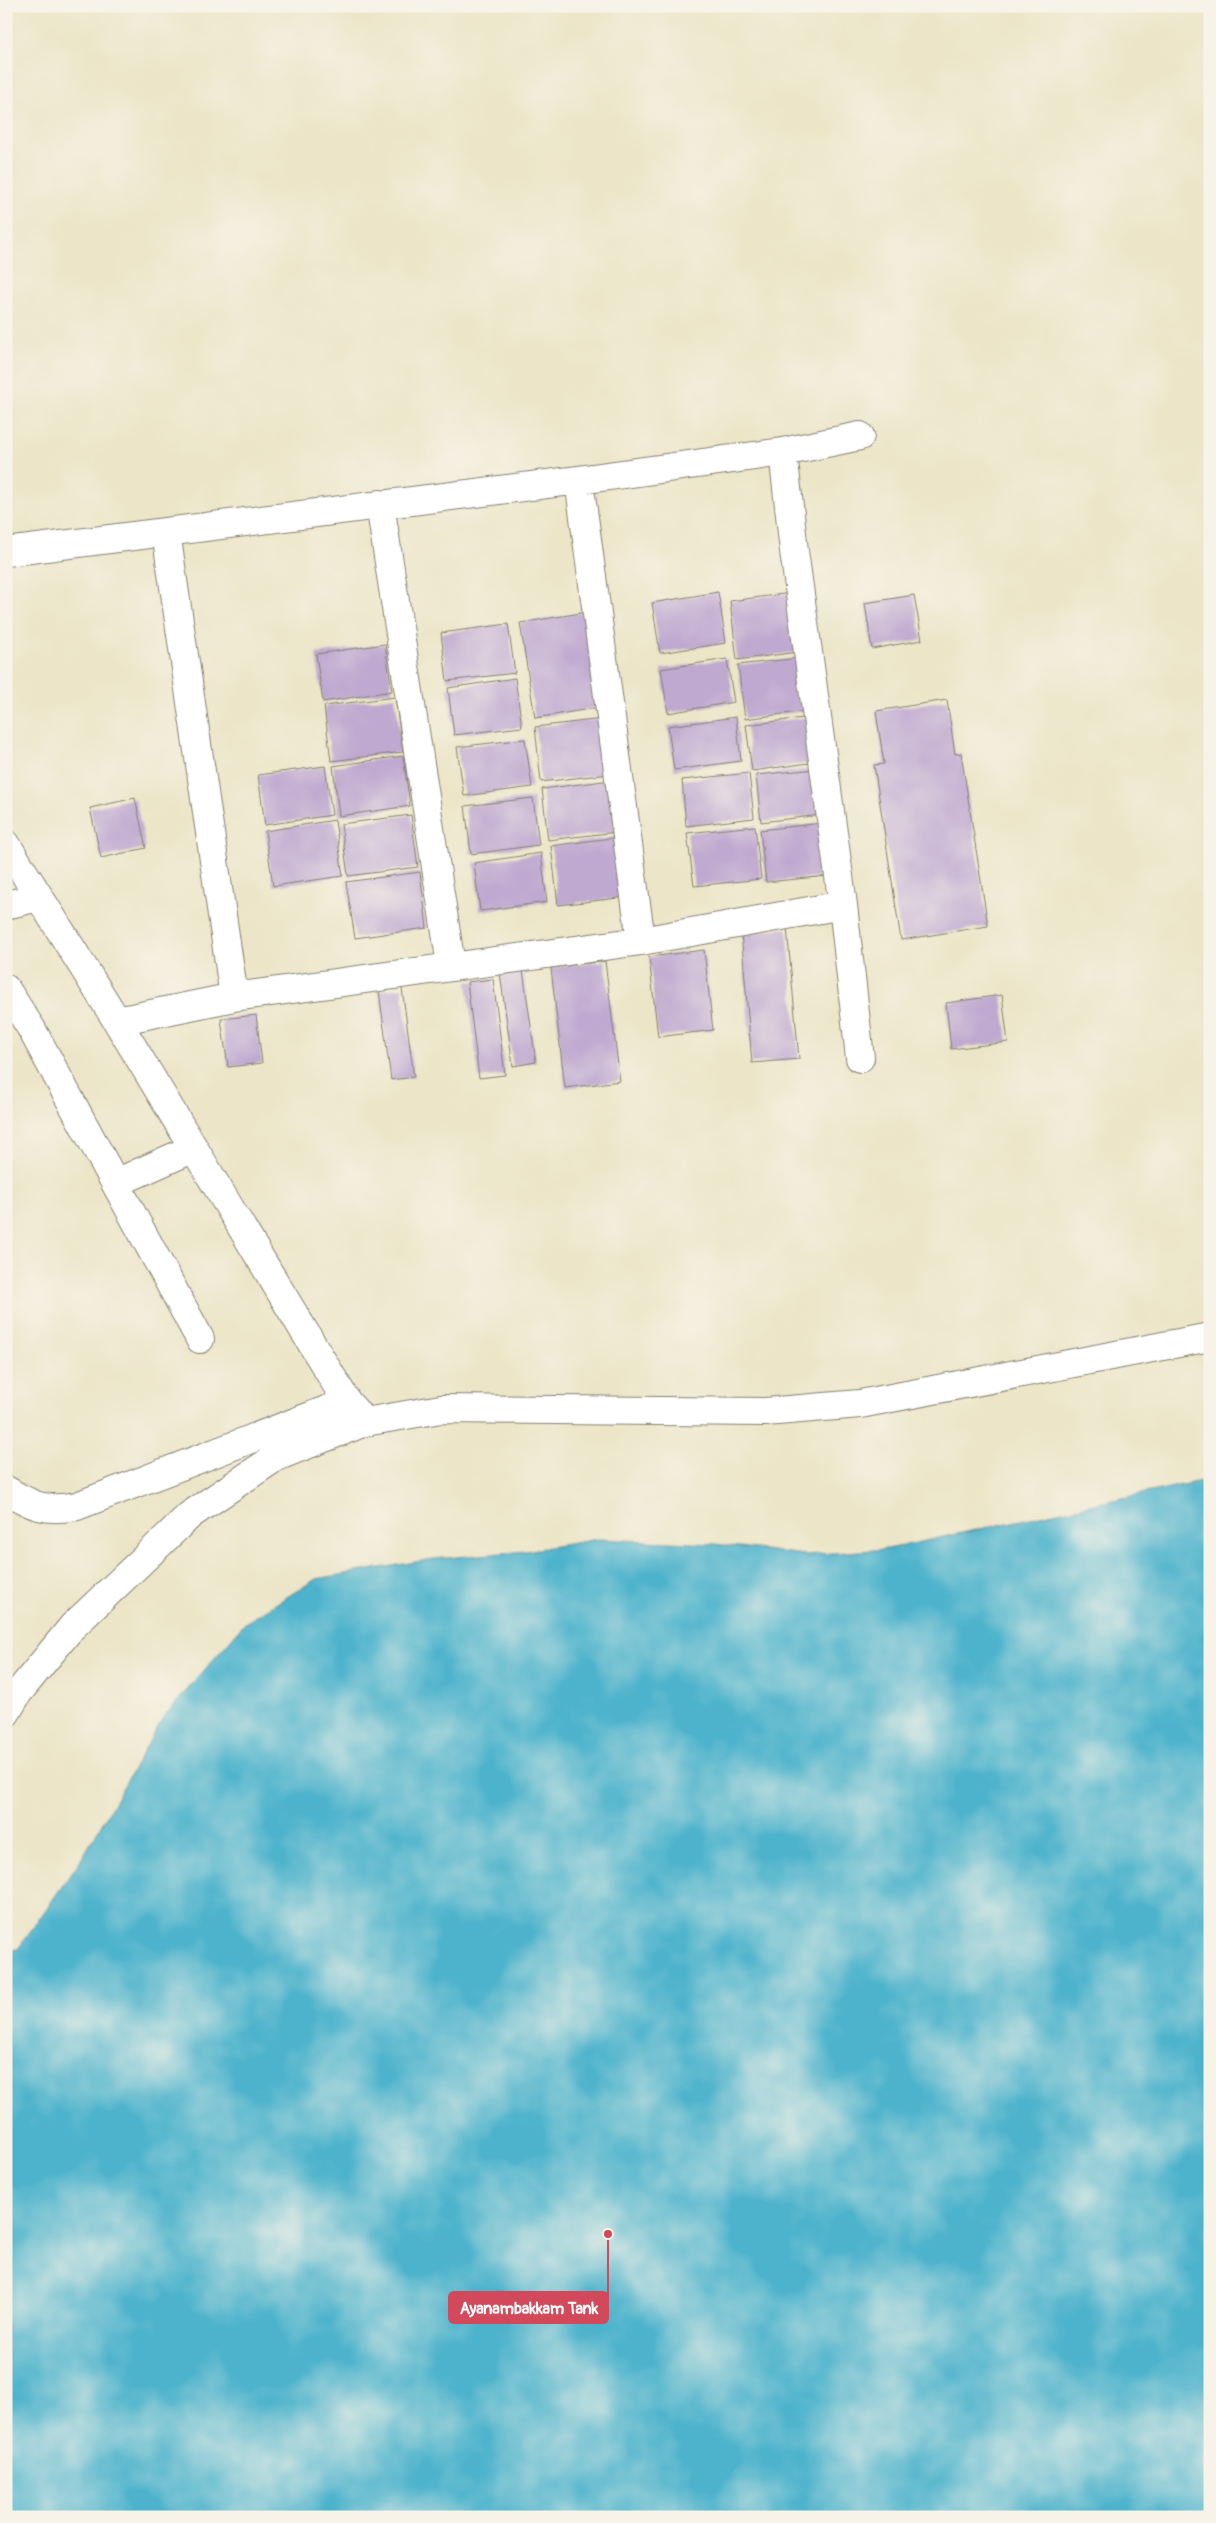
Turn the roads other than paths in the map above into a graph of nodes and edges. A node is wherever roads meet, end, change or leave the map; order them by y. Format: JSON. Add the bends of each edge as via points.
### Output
{"nodes":[{"id":1,"x":860,"y":436,"type":"dead end"},
{"id":2,"x":784,"y":452,"type":"junction"},
{"id":3,"x":579,"y":480,"type":"junction"},
{"id":4,"x":380,"y":504,"type":"junction"},
{"id":5,"x":166,"y":532,"type":"junction"},
{"id":6,"x":6,"y":552,"type":"edge"},
{"id":7,"x":6,"y":844,"type":"edge"},
{"id":8,"x":39,"y":897,"type":"junction"},
{"id":9,"x":6,"y":905,"type":"edge"},
{"id":10,"x":843,"y":905,"type":"junction"},
{"id":11,"x":641,"y":941,"type":"junction"},
{"id":12,"x":451,"y":966,"type":"junction"},
{"id":13,"x":6,"y":989,"type":"edge"},
{"id":14,"x":234,"y":997,"type":"junction"},
{"id":15,"x":117,"y":1021,"type":"junction"},
{"id":16,"x":860,"y":1058,"type":"dead end"},
{"id":17,"x":194,"y":1148,"type":"junction"},
{"id":18,"x":116,"y":1183,"type":"junction"},
{"id":19,"x":1210,"y":1337,"type":"edge"},
{"id":20,"x":200,"y":1339,"type":"dead end"},
{"id":21,"x":347,"y":1402,"type":"junction"},
{"id":22,"x":365,"y":1422,"type":"junction"},
{"id":23,"x":6,"y":1490,"type":"edge"},
{"id":24,"x":6,"y":1713,"type":"edge"}],
"edges":[{"from":1,"to":2,"type":"street"},
{"from":2,"to":3,"type":"street"},
{"from":2,"to":10,"type":"street","via":[[794,551]]},
{"from":3,"to":4,"type":"street"},
{"from":3,"to":11,"type":"street"},
{"from":4,"to":5,"type":"street"},
{"from":4,"to":12,"type":"street"},
{"from":5,"to":6,"type":"street"},
{"from":5,"to":14,"type":"street"},
{"from":7,"to":8,"type":"street"},
{"from":8,"to":9,"type":"street"},
{"from":8,"to":15,"type":"street"},
{"from":10,"to":11,"type":"street"},
{"from":10,"to":16,"type":"street"},
{"from":11,"to":12,"type":"street"},
{"from":12,"to":14,"type":"street"},
{"from":13,"to":18,"type":"street","via":[[31,1028]]},
{"from":14,"to":15,"type":"street"},
{"from":15,"to":17,"type":"street"},
{"from":17,"to":18,"type":"street"},
{"from":17,"to":21,"type":"street"},
{"from":18,"to":20,"type":"street"},
{"from":19,"to":22,"type":"street","via":[[860,1404],[766,1412],[441,1409]]},
{"from":21,"to":22,"type":"street"},
{"from":21,"to":23,"type":"street","via":[[76,1506],[54,1510],[32,1506]]},
{"from":22,"to":24,"type":"street","via":[[276,1457],[190,1515],[72,1628],[18,1693]]}]}
